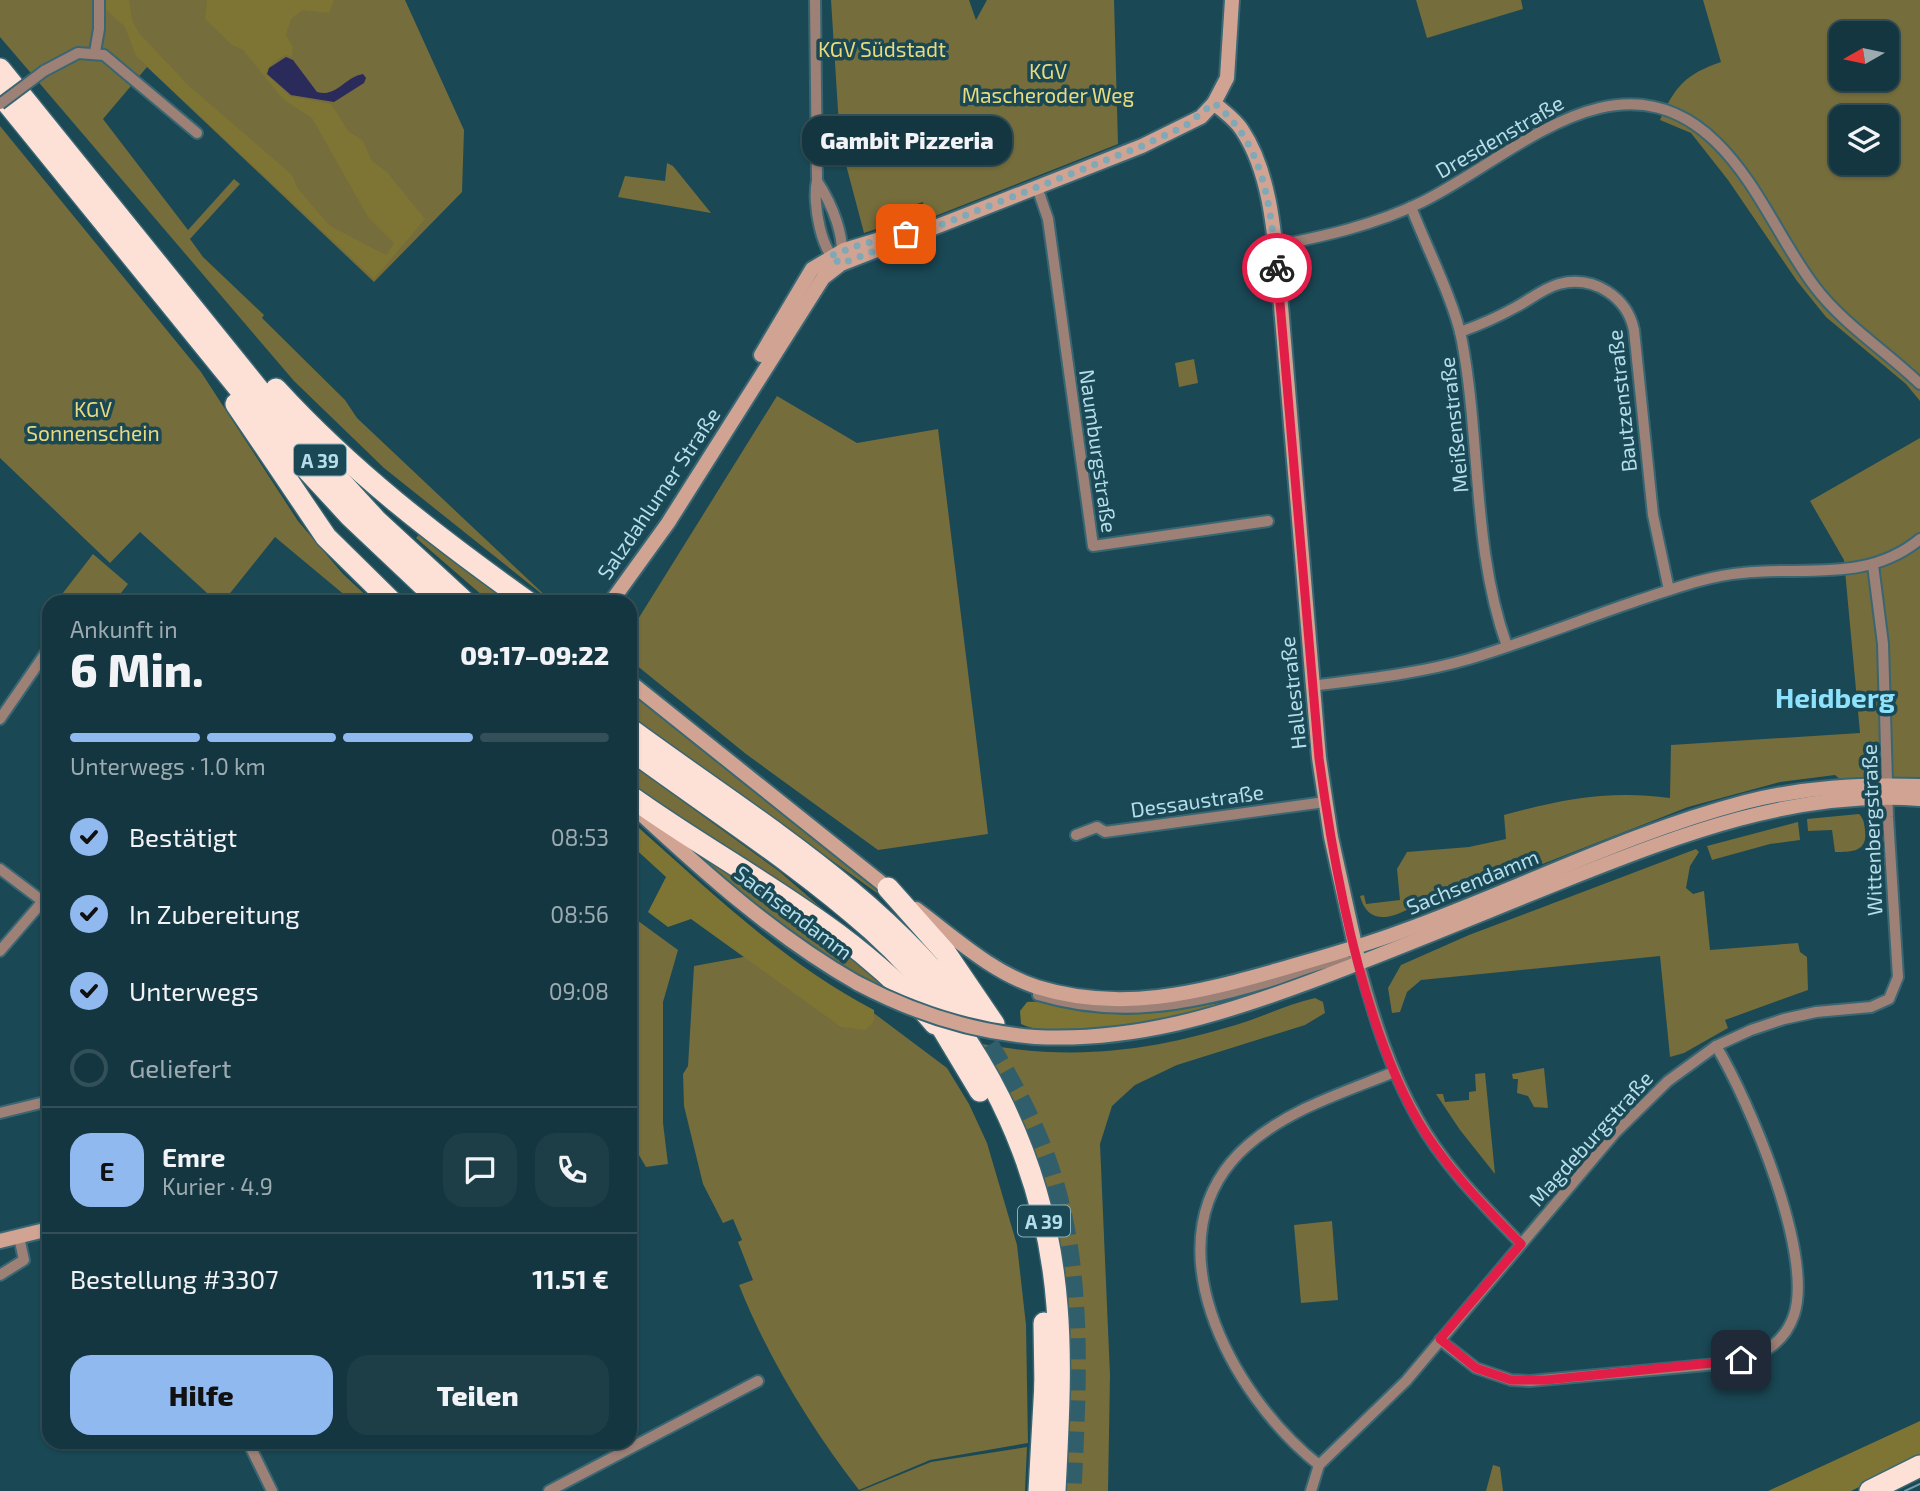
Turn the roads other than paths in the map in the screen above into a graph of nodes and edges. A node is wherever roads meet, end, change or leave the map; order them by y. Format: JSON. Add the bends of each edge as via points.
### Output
{"nodes":[{"id":1,"x":99,"y":0,"type":"edge"},
{"id":2,"x":815,"y":0,"type":"edge"},
{"id":3,"x":1232,"y":0,"type":"edge"},
{"id":4,"x":95,"y":52,"type":"junction"},
{"id":5,"x":0,"y":69,"type":"edge"},
{"id":6,"x":0,"y":94,"type":"edge"},
{"id":7,"x":1214,"y":103,"type":"junction"},
{"id":8,"x":0,"y":104,"type":"edge"},
{"id":9,"x":197,"y":133,"type":"dead end"},
{"id":10,"x":817,"y":178,"type":"dead end"},
{"id":11,"x":1037,"y":187,"type":"junction"},
{"id":12,"x":1411,"y":208,"type":"junction"},
{"id":13,"x":1275,"y":246,"type":"junction"},
{"id":14,"x":838,"y":257,"type":"junction"},
{"id":15,"x":189,"y":304,"type":"junction"},
{"id":16,"x":1460,"y":332,"type":"junction"},
{"id":17,"x":197,"y":339,"type":"junction"},
{"id":18,"x":1920,"y":384,"type":"edge"},
{"id":19,"x":1268,"y":521,"type":"dead end"},
{"id":20,"x":1920,"y":539,"type":"edge"},
{"id":21,"x":1873,"y":565,"type":"junction"},
{"id":22,"x":1669,"y":590,"type":"junction"},
{"id":23,"x":385,"y":595,"type":"edge"},
{"id":24,"x":434,"y":595,"type":"edge"},
{"id":25,"x":458,"y":595,"type":"edge"},
{"id":26,"x":518,"y":595,"type":"edge"},
{"id":27,"x":616,"y":595,"type":"edge"},
{"id":28,"x":1507,"y":646,"type":"junction"},
{"id":29,"x":42,"y":658,"type":"edge"},
{"id":30,"x":1312,"y":686,"type":"junction"},
{"id":31,"x":637,"y":688,"type":"edge"},
{"id":32,"x":0,"y":719,"type":"edge"},
{"id":33,"x":637,"y":735,"type":"edge"},
{"id":34,"x":637,"y":754,"type":"edge"},
{"id":35,"x":1920,"y":786,"type":"edge"},
{"id":36,"x":1887,"y":791,"type":"junction"},
{"id":37,"x":1920,"y":799,"type":"edge"},
{"id":38,"x":637,"y":801,"type":"edge"},
{"id":39,"x":1325,"y":802,"type":"junction"},
{"id":40,"x":637,"y":810,"type":"edge"},
{"id":41,"x":1076,"y":835,"type":"dead end"},
{"id":42,"x":797,"y":861,"type":"junction"},
{"id":43,"x":0,"y":869,"type":"edge"},
{"id":44,"x":888,"y":888,"type":"junction"},
{"id":45,"x":42,"y":901,"type":"edge"},
{"id":46,"x":42,"y":908,"type":"edge"},
{"id":47,"x":1355,"y":948,"type":"junction"},
{"id":48,"x":0,"y":951,"type":"edge"},
{"id":49,"x":1359,"y":963,"type":"junction"},
{"id":50,"x":1038,"y":987,"type":"junction"},
{"id":51,"x":1881,"y":1004,"type":"joint"},
{"id":52,"x":952,"y":1044,"type":"junction"},
{"id":53,"x":1716,"y":1046,"type":"junction"},
{"id":54,"x":1394,"y":1072,"type":"junction"},
{"id":55,"x":42,"y":1103,"type":"edge"},
{"id":56,"x":0,"y":1113,"type":"edge"},
{"id":57,"x":42,"y":1231,"type":"edge"},
{"id":58,"x":19,"y":1237,"type":"junction"},
{"id":59,"x":0,"y":1241,"type":"edge"},
{"id":60,"x":1521,"y":1244,"type":"junction"},
{"id":61,"x":0,"y":1275,"type":"edge"},
{"id":62,"x":1440,"y":1339,"type":"junction"},
{"id":63,"x":758,"y":1381,"type":"dead end"},
{"id":64,"x":1045,"y":1383,"type":"junction"},
{"id":65,"x":637,"y":1445,"type":"edge"},
{"id":66,"x":251,"y":1449,"type":"edge"},
{"id":67,"x":629,"y":1449,"type":"edge"},
{"id":68,"x":1319,"y":1465,"type":"junction"},
{"id":69,"x":1920,"y":1466,"type":"edge"},
{"id":70,"x":272,"y":1491,"type":"edge"},
{"id":71,"x":549,"y":1491,"type":"edge"},
{"id":72,"x":1039,"y":1491,"type":"edge"},
{"id":73,"x":1047,"y":1491,"type":"edge"},
{"id":74,"x":1055,"y":1491,"type":"edge"},
{"id":75,"x":1311,"y":1491,"type":"edge"},
{"id":76,"x":1870,"y":1491,"type":"edge"}],
"edges":[{"from":1,"to":4,"type":"street"},
{"from":2,"to":10,"type":"street"},
{"from":3,"to":7,"type":"street","name":"Salzdahlumer Straße","via":[[1227,78]]},
{"from":4,"to":8,"type":"street","bridge":true,"via":[[70,56]]},
{"from":4,"to":9,"type":"street","via":[[122,67]]},
{"from":5,"to":15,"type":"highway","number":"A 39"},
{"from":6,"to":17,"type":"highway","number":"A 39"},
{"from":7,"to":11,"type":"street","name":"Salzdahlumer Straße","via":[[1185,126]]},
{"from":7,"to":13,"type":"street","name":"Hallestraße","via":[[1236,122],[1251,147]]},
{"from":11,"to":14,"type":"street","name":"Salzdahlumer Straße"},
{"from":11,"to":19,"type":"street","name":"Naumburgstraße","via":[[1048,219],[1093,546]]},
{"from":12,"to":13,"type":"street","name":"Dresdenstraße","via":[[1350,230]]},
{"from":12,"to":16,"type":"street","name":"Meißenstraße"},
{"from":12,"to":18,"type":"street","name":"Dresdenstraße","via":[[1561,119],[1622,106],[1670,113],[1698,127],[1719,145],[1824,297]]},
{"from":13,"to":30,"type":"street","name":"Hallestraße"},
{"from":14,"to":14,"type":"street","via":[[829,202],[817,181],[815,206]]},
{"from":14,"to":27,"type":"street","name":"Salzdahlumer Straße","via":[[668,523]]},
{"from":15,"to":25,"type":"highway","number":"A 39","via":[[351,495]]},
{"from":15,"to":26,"type":"highway","via":[[223,332],[355,467]]},
{"from":16,"to":22,"type":"street","name":"Bautzenstraße","via":[[1571,283],[1593,285],[1613,294],[1628,311],[1634,330],[1653,515]]},
{"from":16,"to":28,"type":"street","name":"Meißenstraße","via":[[1472,404],[1487,565]]},
{"from":17,"to":23,"type":"highway","via":[[309,515]]},
{"from":17,"to":24,"type":"highway","number":"A 39","via":[[289,450]]},
{"from":20,"to":21,"type":"street","via":[[1897,556]]},
{"from":21,"to":22,"type":"street","via":[[1741,573]]},
{"from":21,"to":36,"type":"street","name":"Wittenbergstraße","via":[[1883,644]]},
{"from":22,"to":28,"type":"street"},
{"from":28,"to":30,"type":"street","via":[[1415,672]]},
{"from":29,"to":32,"type":"street"},
{"from":30,"to":39,"type":"street","name":"Hallestraße"},
{"from":31,"to":44,"type":"street","name":"Sachsendamm"},
{"from":33,"to":42,"type":"highway","number":"A 39"},
{"from":34,"to":42,"type":"highway","number":"A 39"},
{"from":35,"to":36,"type":"street","name":"Sachsendamm"},
{"from":36,"to":37,"type":"street","name":"Sachsendamm"},
{"from":36,"to":47,"type":"street","name":"Sachsendamm","via":[[1819,787],[1712,811]]},
{"from":36,"to":49,"type":"street","name":"Sachsendamm","via":[[1823,800],[1719,824]]},
{"from":36,"to":51,"type":"street","name":"Wittenbergstraße","via":[[1898,977],[1889,999]]},
{"from":38,"to":52,"type":"highway","via":[[849,941],[911,995]]},
{"from":39,"to":41,"type":"street","name":"Dessaustraße","via":[[1105,832],[1097,827]]},
{"from":39,"to":47,"type":"street","name":"Hallestraße"},
{"from":40,"to":49,"type":"street","name":"Sachsendamm","bridge":true,"via":[[759,916],[857,983],[946,1020],[1035,1037],[1098,1038],[1173,1026],[1242,1007]]},
{"from":42,"to":44,"type":"highway","via":[[831,865],[895,914],[926,943],[984,1018],[945,952]]},
{"from":42,"to":52,"type":"highway","via":[[906,979]]},
{"from":42,"to":74,"type":"highway","number":"A 39","via":[[923,981],[979,1058],[1019,1139],[1041,1206],[1055,1286],[1060,1356]]},
{"from":43,"to":45,"type":"street"},
{"from":44,"to":50,"type":"street","name":"Sachsendamm","via":[[982,959]]},
{"from":46,"to":48,"type":"street"},
{"from":47,"to":49,"type":"street","name":"Hallestraße"},
{"from":47,"to":50,"type":"street","name":"Sachsendamm","via":[[1159,999],[1103,1000]]},
{"from":49,"to":50,"type":"street","name":"Sachsendamm","via":[[1331,962],[1206,1000],[1139,1010],[1055,1000],[1038,995]]},
{"from":49,"to":54,"type":"street","name":"Hallestraße"},
{"from":51,"to":53,"type":"street","name":"Magdeburgstraße","via":[[1784,1019]]},
{"from":52,"to":64,"type":"highway","via":[[994,1119],[1028,1212],[1041,1287]]},
{"from":53,"to":60,"type":"street","name":"Magdeburgstraße","via":[[1685,1066],[1643,1104]]},
{"from":53,"to":62,"type":"street","via":[[1758,1130],[1790,1240],[1796,1305],[1779,1341],[1752,1357],[1728,1363],[1530,1381],[1488,1374]]},
{"from":54,"to":60,"type":"street","name":"Hallestraße","via":[[1440,1153]]},
{"from":54,"to":68,"type":"street","via":[[1271,1126],[1221,1174],[1208,1203],[1201,1258],[1218,1334],[1254,1398],[1300,1451]]},
{"from":55,"to":56,"type":"street"},
{"from":57,"to":58,"type":"street"},
{"from":58,"to":59,"type":"street"},
{"from":58,"to":61,"type":"street","via":[[24,1260]]},
{"from":60,"to":62,"type":"street","name":"Magdeburgstraße"},
{"from":62,"to":68,"type":"street","name":"Magdeburgstraße","via":[[1384,1404]]},
{"from":63,"to":65,"type":"street"},
{"from":64,"to":72,"type":"highway"},
{"from":64,"to":73,"type":"highway"},
{"from":66,"to":70,"type":"street"},
{"from":67,"to":71,"type":"street"},
{"from":68,"to":75,"type":"street","name":"Magdeburgstraße"},
{"from":69,"to":76,"type":"highway"}]}
